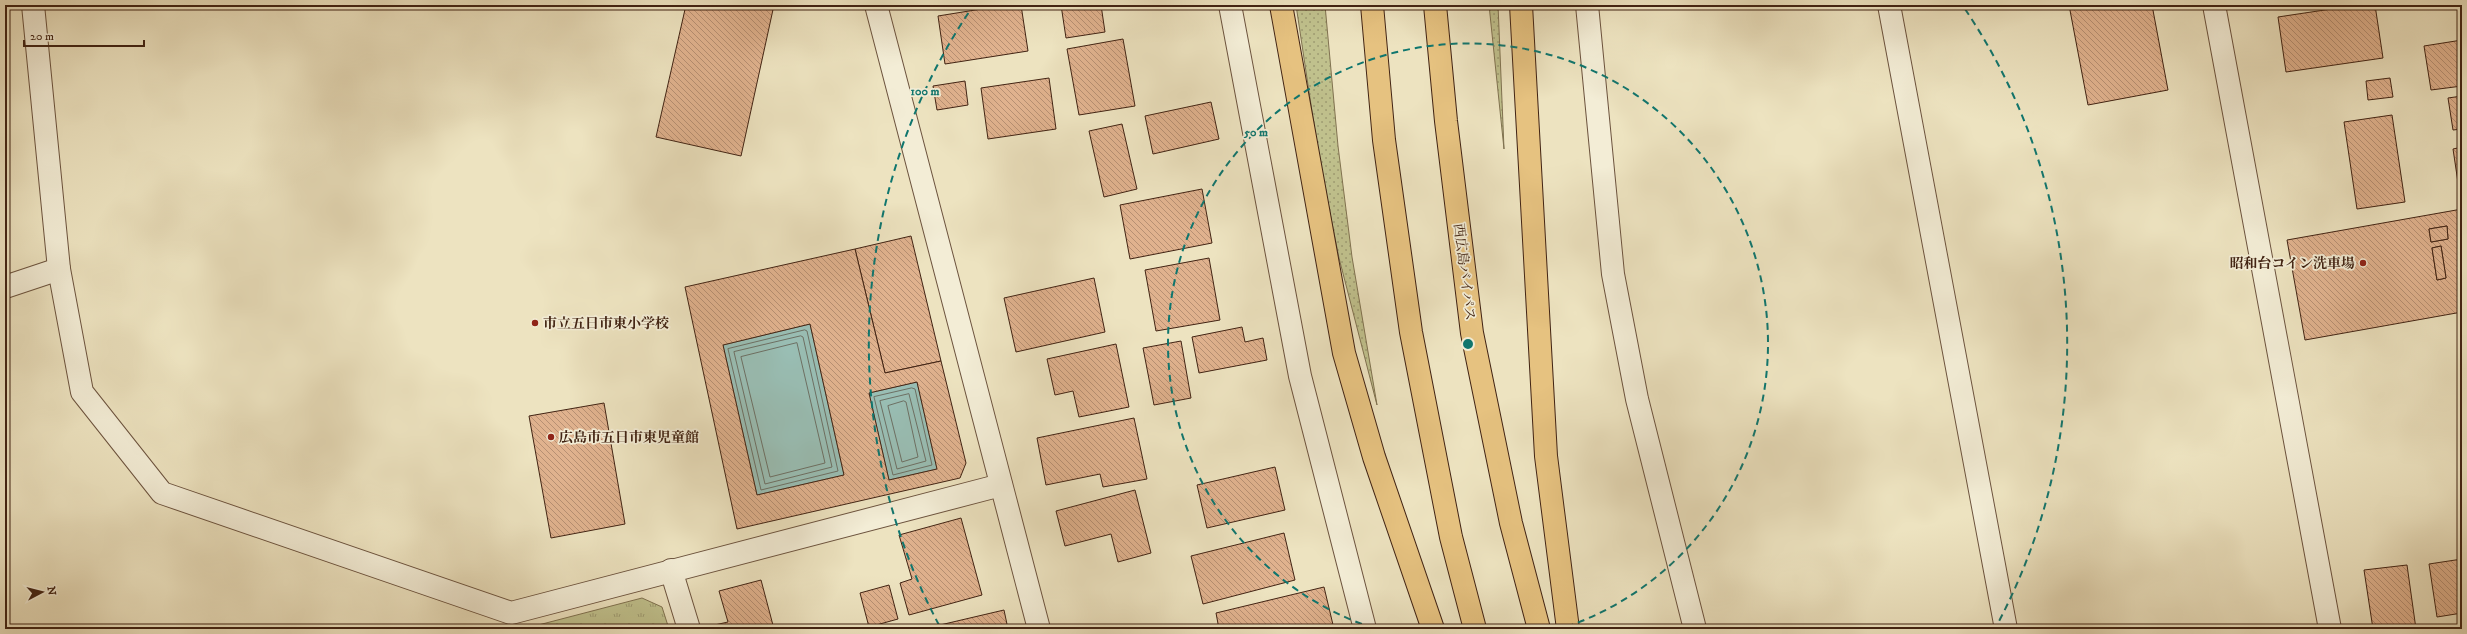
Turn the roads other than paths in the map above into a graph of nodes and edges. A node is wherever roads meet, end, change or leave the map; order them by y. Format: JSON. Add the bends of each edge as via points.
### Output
{"nodes":[{"id":1,"x":33,"y":5,"type":"edge"},
{"id":2,"x":876,"y":5,"type":"edge"},
{"id":3,"x":1230,"y":5,"type":"edge"},
{"id":4,"x":1281,"y":5,"type":"edge"},
{"id":5,"x":1372,"y":5,"type":"edge"},
{"id":6,"x":1435,"y":5,"type":"edge"},
{"id":7,"x":1521,"y":5,"type":"edge"},
{"id":8,"x":1587,"y":5,"type":"edge"},
{"id":9,"x":1889,"y":5,"type":"edge"},
{"id":10,"x":2214,"y":5,"type":"edge"},
{"id":11,"x":58,"y":269,"type":"junction"},
{"id":12,"x":5,"y":286,"type":"edge"},
{"id":13,"x":1001,"y":485,"type":"junction"},
{"id":14,"x":671,"y":570,"type":"junction"},
{"id":15,"x":689,"y":629,"type":"edge"},
{"id":16,"x":1039,"y":629,"type":"edge"},
{"id":17,"x":1365,"y":629,"type":"edge"},
{"id":18,"x":1433,"y":629,"type":"edge"},
{"id":19,"x":1475,"y":629,"type":"edge"},
{"id":20,"x":1538,"y":629,"type":"edge"},
{"id":21,"x":1568,"y":629,"type":"edge"},
{"id":22,"x":1695,"y":629,"type":"edge"},
{"id":23,"x":2006,"y":629,"type":"edge"},
{"id":24,"x":2330,"y":629,"type":"edge"}],
"edges":[{"from":1,"to":11,"type":"street"},
{"from":2,"to":13,"type":"street"},
{"from":3,"to":17,"type":"street","via":[[1300,376]]},
{"from":4,"to":18,"type":"highway","via":[[1344,353],[1374,457]]},
{"from":5,"to":19,"type":"highway","via":[[1384,140],[1411,332],[1451,537]]},
{"from":6,"to":20,"type":"highway","name":"西広島バイパス","via":[[1446,121],[1472,332],[1511,523]]},
{"from":7,"to":21,"type":"highway","via":[[1546,456]]},
{"from":8,"to":22,"type":"street","via":[[1613,274],[1637,399]]},
{"from":9,"to":23,"type":"street"},
{"from":10,"to":24,"type":"street"},
{"from":11,"to":12,"type":"street"},
{"from":11,"to":14,"type":"street","via":[[82,392],[162,493],[511,613]]},
{"from":13,"to":14,"type":"street"},
{"from":13,"to":16,"type":"street"},
{"from":14,"to":15,"type":"street"}]}
